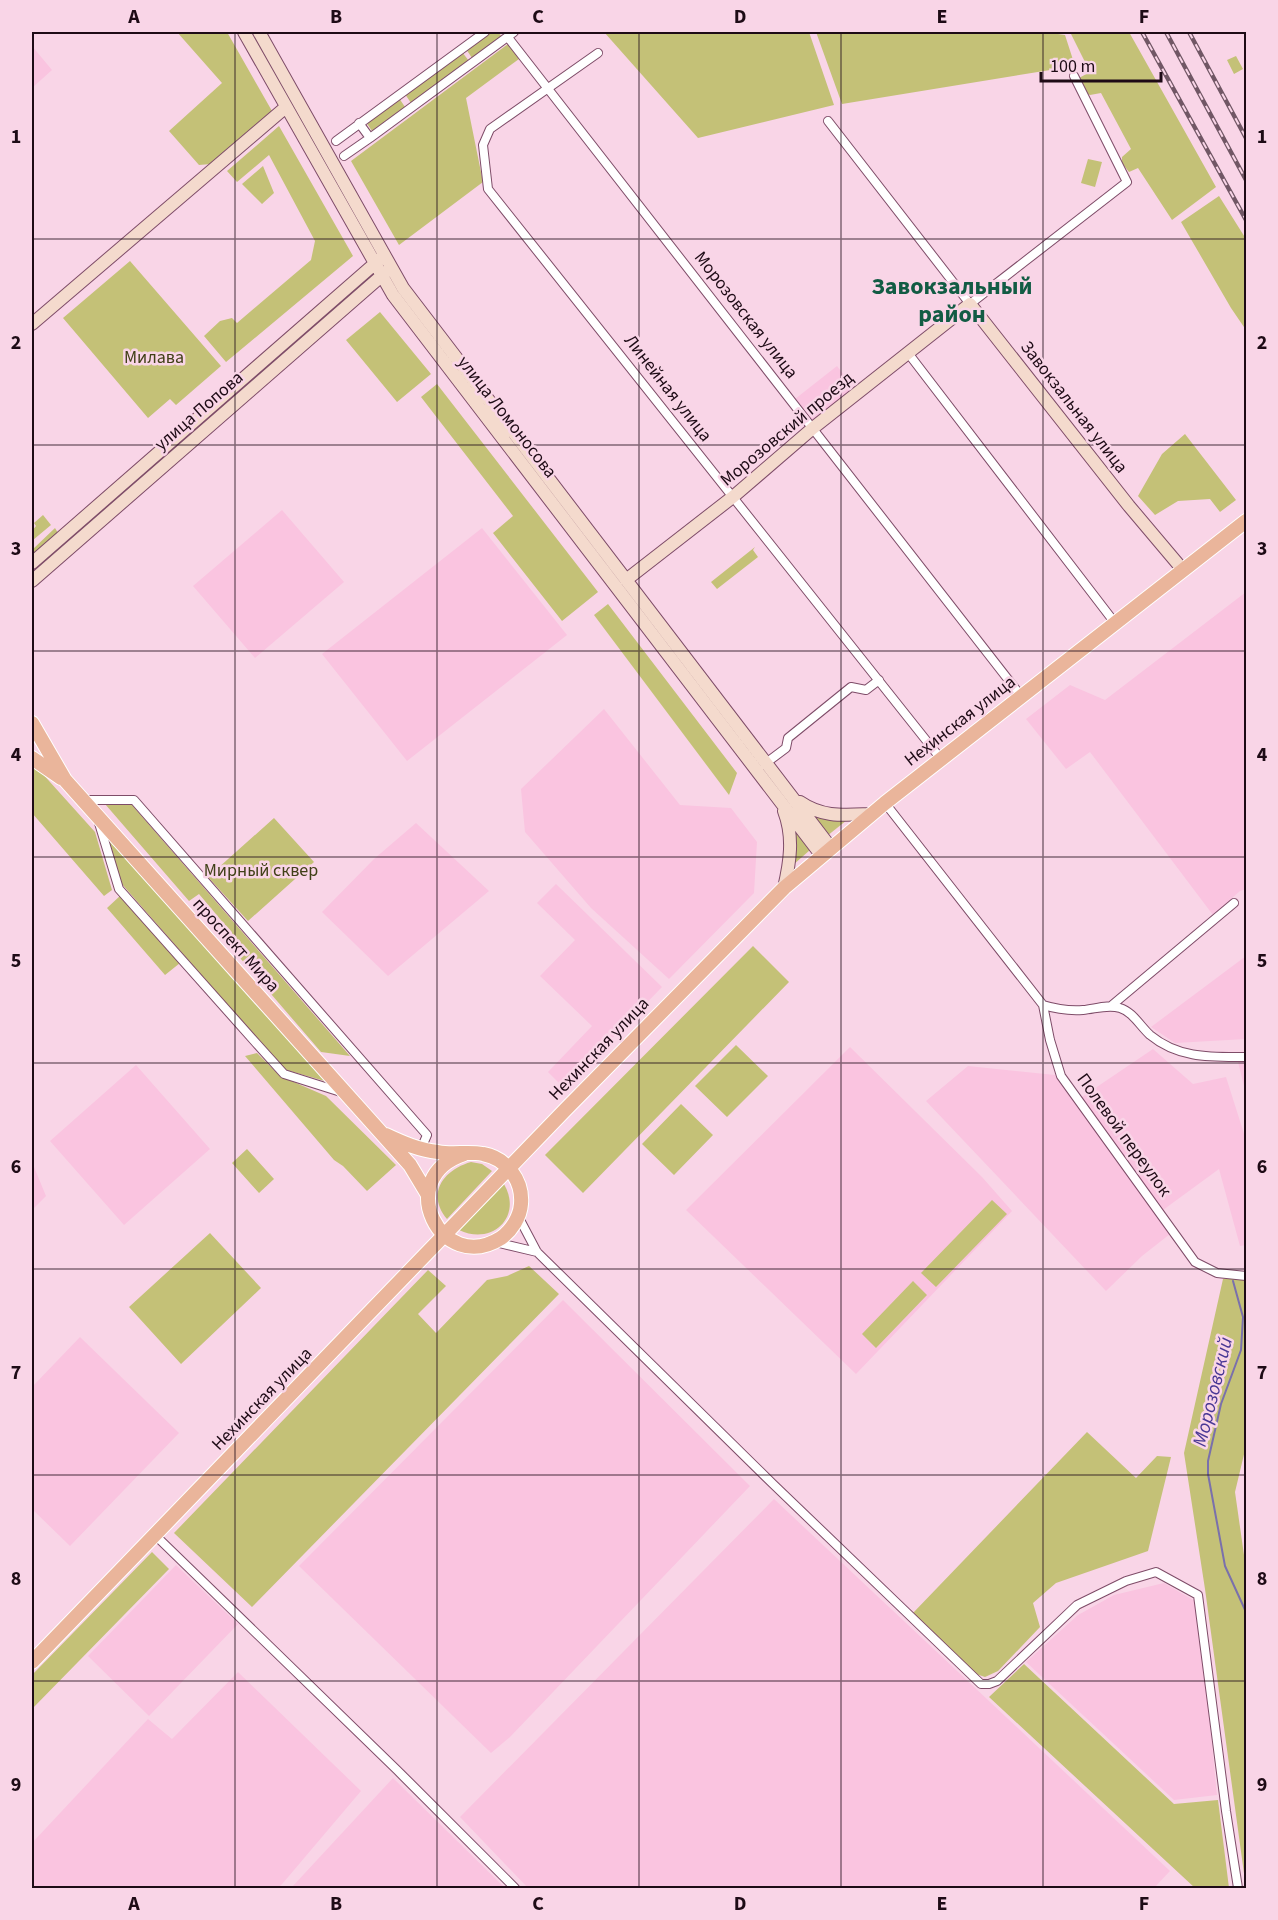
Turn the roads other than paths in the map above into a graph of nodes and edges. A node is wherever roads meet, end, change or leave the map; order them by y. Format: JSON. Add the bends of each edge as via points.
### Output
{"nodes":[{"id":1,"x":244,"y":32,"type":"edge"},
{"id":2,"x":259,"y":32,"type":"edge"},
{"id":3,"x":485,"y":32,"type":"edge"},
{"id":4,"x":512,"y":36,"type":"edge"},
{"id":5,"x":598,"y":53,"type":"dead end"},
{"id":6,"x":1074,"y":76,"type":"dead end"},
{"id":7,"x":547,"y":88,"type":"junction"},
{"id":8,"x":286,"y":107,"type":"junction"},
{"id":9,"x":828,"y":122,"type":"dead end"},
{"id":10,"x":359,"y":123,"type":"junction"},
{"id":11,"x":370,"y":138,"type":"junction"},
{"id":12,"x":336,"y":141,"type":"dead end"},
{"id":13,"x":344,"y":156,"type":"dead end"},
{"id":14,"x":384,"y":256,"type":"junction"},
{"id":15,"x":374,"y":264,"type":"junction"},
{"id":16,"x":391,"y":267,"type":"junction"},
{"id":17,"x":381,"y":276,"type":"junction"},
{"id":18,"x":970,"y":304,"type":"junction"},
{"id":19,"x":32,"y":324,"type":"edge"},
{"id":20,"x":908,"y":353,"type":"junction"},
{"id":21,"x":477,"y":396,"type":"junction"},
{"id":22,"x":813,"y":428,"type":"junction"},
{"id":23,"x":734,"y":496,"type":"junction"},
{"id":24,"x":1246,"y":521,"type":"edge"},
{"id":25,"x":32,"y":563,"type":"edge"},
{"id":26,"x":1183,"y":570,"type":"junction"},
{"id":27,"x":626,"y":580,"type":"junction"},
{"id":28,"x":32,"y":581,"type":"edge"},
{"id":29,"x":1115,"y":623,"type":"junction"},
{"id":30,"x":879,"y":680,"type":"junction"},
{"id":31,"x":702,"y":689,"type":"junction"},
{"id":32,"x":1021,"y":696,"type":"junction"},
{"id":33,"x":32,"y":723,"type":"edge"},
{"id":34,"x":32,"y":758,"type":"edge"},
{"id":35,"x":941,"y":759,"type":"junction"},
{"id":36,"x":766,"y":763,"type":"junction"},
{"id":37,"x":65,"y":780,"type":"junction"},
{"id":38,"x":782,"y":794,"type":"junction"},
{"id":39,"x":83,"y":800,"type":"junction"},
{"id":40,"x":885,"y":803,"type":"junction"},
{"id":41,"x":871,"y":814,"type":"junction"},
{"id":42,"x":98,"y":817,"type":"junction"},
{"id":43,"x":826,"y":852,"type":"junction"},
{"id":44,"x":784,"y":888,"type":"junction"},
{"id":45,"x":1234,"y":903,"type":"dead end"},
{"id":46,"x":1043,"y":1005,"type":"junction"},
{"id":47,"x":1111,"y":1006,"type":"junction"},
{"id":48,"x":1246,"y":1057,"type":"edge"},
{"id":49,"x":345,"y":1094,"type":"junction"},
{"id":50,"x":381,"y":1133,"type":"junction"},
{"id":51,"x":421,"y":1149,"type":"junction"},
{"id":52,"x":464,"y":1154,"type":"junction"},
{"id":53,"x":509,"y":1168,"type":"junction"},
{"id":54,"x":428,"y":1194,"type":"junction"},
{"id":55,"x":518,"y":1216,"type":"junction"},
{"id":56,"x":444,"y":1235,"type":"junction"},
{"id":57,"x":494,"y":1242,"type":"junction"},
{"id":58,"x":537,"y":1252,"type":"junction"},
{"id":59,"x":1246,"y":1276,"type":"edge"},
{"id":60,"x":155,"y":1534,"type":"junction"},
{"id":61,"x":32,"y":1662,"type":"edge"},
{"id":62,"x":515,"y":1888,"type":"edge"},
{"id":63,"x":1238,"y":1888,"type":"edge"}],
"edges":[{"from":1,"to":8,"type":"main road","name":"улица Ломоносова"},
{"from":2,"to":14,"type":"main road","name":"улица Ломоносова"},
{"from":3,"to":10,"type":"street"},
{"from":4,"to":7,"type":"street","name":"Морозовская улица"},
{"from":4,"to":11,"type":"street"},
{"from":5,"to":7,"type":"street","name":"Линейная улица"},
{"from":6,"to":18,"type":"street","via":[[1127,182]]},
{"from":7,"to":22,"type":"street","name":"Морозовская улица"},
{"from":7,"to":23,"type":"street","name":"Линейная улица","via":[[490,129],[483,145],[488,189]]},
{"from":8,"to":15,"type":"main road","name":"улица Ломоносова"},
{"from":8,"to":19,"type":"main road"},
{"from":9,"to":18,"type":"street","name":"Завокзальная улица"},
{"from":10,"to":11,"type":"street"},
{"from":10,"to":12,"type":"street"},
{"from":11,"to":13,"type":"street"},
{"from":14,"to":15,"type":"main road","name":"улица Попова"},
{"from":14,"to":16,"type":"main road","name":"улица Ломоносова"},
{"from":15,"to":17,"type":"main road","name":"улица Ломоносова"},
{"from":15,"to":25,"type":"main road","name":"улица Попова"},
{"from":16,"to":17,"type":"main road","name":"улица Попова"},
{"from":16,"to":21,"type":"main road","name":"улица Ломоносова"},
{"from":17,"to":21,"type":"main road","name":"улица Ломоносова","via":[[400,305]]},
{"from":17,"to":28,"type":"main road","name":"улица Попова"},
{"from":18,"to":20,"type":"main road","name":"Морозовский проезд"},
{"from":18,"to":26,"type":"main road","name":"Завокзальная улица"},
{"from":20,"to":22,"type":"main road","name":"Морозовский проезд"},
{"from":20,"to":29,"type":"street"},
{"from":21,"to":27,"type":"main road","name":"улица Ломоносова"},
{"from":21,"to":31,"type":"main road","name":"улица Ломоносова"},
{"from":22,"to":23,"type":"main road","name":"Морозовский проезд"},
{"from":22,"to":32,"type":"street","name":"Морозовская улица"},
{"from":23,"to":27,"type":"main road","name":"Морозовский проезд"},
{"from":23,"to":30,"type":"street","name":"Линейная улица"},
{"from":24,"to":26,"type":"main road","name":"Нехинская улица"},
{"from":26,"to":29,"type":"main road","name":"Нехинская улица"},
{"from":27,"to":31,"type":"main road","name":"улица Ломоносова"},
{"from":29,"to":32,"type":"main road","name":"Нехинская улица"},
{"from":30,"to":35,"type":"street","name":"Линейная улица"},
{"from":30,"to":36,"type":"street","via":[[866,690],[851,687],[788,738],[786,748]]},
{"from":31,"to":36,"type":"main road","name":"улица Ломоносова"},
{"from":31,"to":38,"type":"main road","name":"улица Ломоносова"},
{"from":32,"to":35,"type":"main road","name":"Нехинская улица"},
{"from":33,"to":37,"type":"main road","name":"проспект Мира"},
{"from":34,"to":37,"type":"main road","name":"проспект Мира"},
{"from":35,"to":40,"type":"main road","name":"Нехинская улица"},
{"from":36,"to":38,"type":"main road","name":"улица Ломоносова"},
{"from":37,"to":39,"type":"main road","name":"проспект Мира"},
{"from":38,"to":41,"type":"main road","name":"улица Ломоносова","via":[[818,812],[840,816]]},
{"from":38,"to":43,"type":"main road","name":"улица Ломоносова"},
{"from":38,"to":44,"type":"main road","name":"улица Ломоносова","via":[[790,833]]},
{"from":39,"to":42,"type":"main road","name":"проспект Мира"},
{"from":39,"to":51,"type":"street","via":[[134,800],[426,1135]]},
{"from":40,"to":41,"type":"main road","name":"Нехинская улица"},
{"from":40,"to":46,"type":"street","name":"Полевой переулок"},
{"from":41,"to":43,"type":"main road","name":"Нехинская улица"},
{"from":42,"to":49,"type":"main road","name":"проспект Мира"},
{"from":42,"to":49,"type":"street","via":[[119,889],[256,1043],[284,1074]]},
{"from":43,"to":44,"type":"main road","name":"Нехинская улица"},
{"from":44,"to":53,"type":"main road","name":"Нехинская улица"},
{"from":45,"to":47,"type":"street"},
{"from":46,"to":47,"type":"street","via":[[1064,1010]]},
{"from":46,"to":59,"type":"street","name":"Полевой переулок","via":[[1061,1076],[1195,1262],[1217,1273]]},
{"from":47,"to":48,"type":"street","via":[[1128,1011],[1167,1047],[1199,1057]]},
{"from":49,"to":50,"type":"main road","name":"проспект Мира"},
{"from":50,"to":51,"type":"main road","name":"проспект Мира"},
{"from":50,"to":54,"type":"main road","name":"проспект Мира","via":[[410,1165]]},
{"from":51,"to":52,"type":"main road","name":"проспект Мира"},
{"from":52,"to":53,"type":"main road","name":"проспект Мира","via":[[493,1157]]},
{"from":52,"to":54,"type":"main road","via":[[440,1169]]},
{"from":53,"to":55,"type":"main road","via":[[520,1190]]},
{"from":53,"to":56,"type":"main road","name":"Нехинская улица"},
{"from":54,"to":56,"type":"main road","name":"проспект Мира","via":[[431,1217]]},
{"from":55,"to":57,"type":"main road"},
{"from":55,"to":58,"type":"street"},
{"from":56,"to":57,"type":"main road","via":[[469,1246]]},
{"from":56,"to":60,"type":"main road","name":"Нехинская улица"},
{"from":57,"to":58,"type":"street"},
{"from":58,"to":63,"type":"street","via":[[981,1684],[997,1681],[1077,1605],[1126,1581],[1156,1572],[1198,1595]]},
{"from":60,"to":61,"type":"main road","name":"Нехинская улица"},
{"from":60,"to":62,"type":"street"}]}
